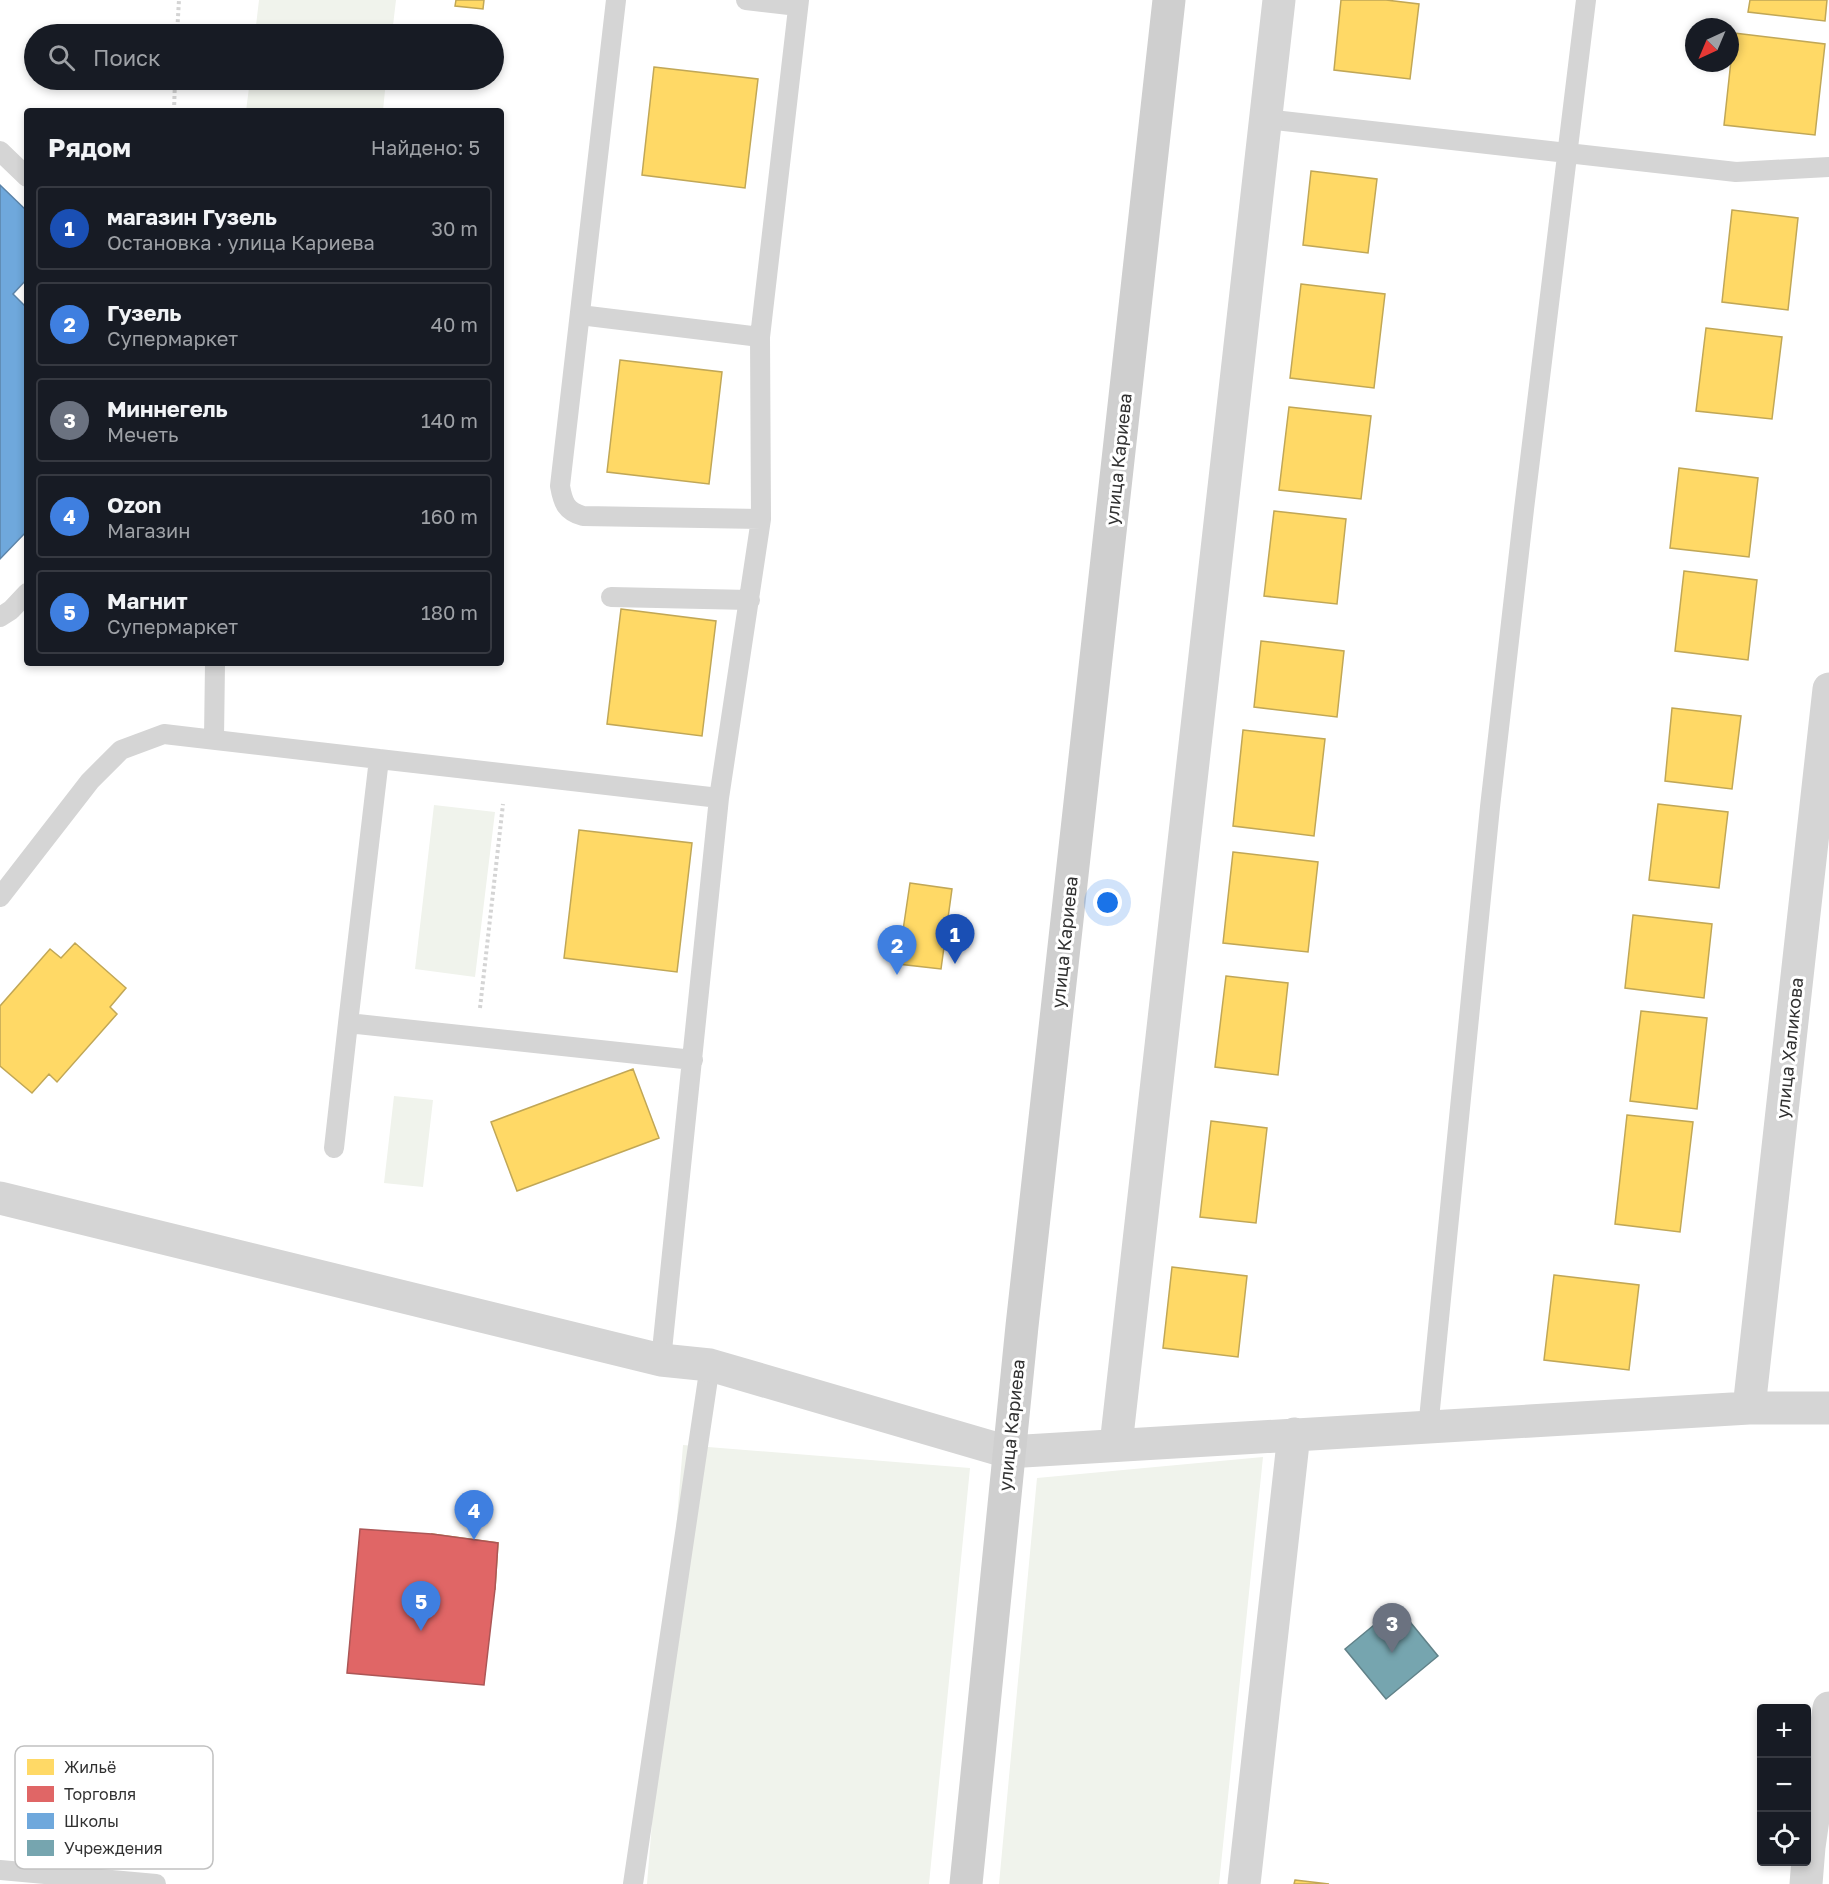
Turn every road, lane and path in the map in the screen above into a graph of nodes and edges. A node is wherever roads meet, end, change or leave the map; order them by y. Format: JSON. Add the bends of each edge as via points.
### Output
{"nodes":[{"id":1,"x":179,"y":0,"type":"edge"},
{"id":2,"x":616,"y":0,"type":"edge"},
{"id":3,"x":746,"y":0,"type":"edge"},
{"id":4,"x":1169,"y":0,"type":"edge"},
{"id":5,"x":1279,"y":0,"type":"edge"},
{"id":6,"x":1586,"y":0,"type":"edge"},
{"id":7,"x":799,"y":3,"type":"edge"},
{"id":8,"x":178,"y":24,"type":"edge"},
{"id":9,"x":175,"y":90,"type":"edge"},
{"id":10,"x":174,"y":108,"type":"edge"},
{"id":11,"x":1266,"y":119,"type":"junction"},
{"id":12,"x":0,"y":151,"type":"edge"},
{"id":13,"x":1568,"y":153,"type":"junction"},
{"id":14,"x":1829,"y":167,"type":"edge"},
{"id":15,"x":24,"y":174,"type":"edge"},
{"id":16,"x":580,"y":315,"type":"junction"},
{"id":17,"x":760,"y":337,"type":"junction"},
{"id":18,"x":761,"y":519,"type":"junction"},
{"id":19,"x":24,"y":596,"type":"edge"},
{"id":20,"x":611,"y":597,"type":"dead end"},
{"id":21,"x":750,"y":600,"type":"junction"},
{"id":22,"x":0,"y":616,"type":"edge"},
{"id":23,"x":215,"y":666,"type":"edge"},
{"id":24,"x":1829,"y":689,"type":"edge"},
{"id":25,"x":214,"y":739,"type":"junction"},
{"id":26,"x":379,"y":759,"type":"junction"},
{"id":27,"x":507,"y":774,"type":"junction"},
{"id":28,"x":719,"y":798,"type":"junction"},
{"id":29,"x":0,"y":897,"type":"edge"},
{"id":30,"x":348,"y":1023,"type":"junction"},
{"id":31,"x":476,"y":1038,"type":"junction"},
{"id":32,"x":693,"y":1060,"type":"junction"},
{"id":33,"x":334,"y":1148,"type":"dead end"},
{"id":34,"x":0,"y":1198,"type":"edge"},
{"id":35,"x":661,"y":1360,"type":"junction"},
{"id":36,"x":710,"y":1365,"type":"junction"},
{"id":37,"x":1749,"y":1408,"type":"junction"},
{"id":38,"x":1829,"y":1408,"type":"edge"},
{"id":39,"x":1428,"y":1429,"type":"junction"},
{"id":40,"x":1294,"y":1434,"type":"junction"},
{"id":41,"x":1116,"y":1445,"type":"junction"},
{"id":42,"x":1008,"y":1452,"type":"junction"},
{"id":43,"x":1829,"y":1708,"type":"edge"},
{"id":44,"x":0,"y":1870,"type":"edge"},
{"id":45,"x":156,"y":1884,"type":"edge"},
{"id":46,"x":633,"y":1884,"type":"edge"},
{"id":47,"x":966,"y":1884,"type":"edge"},
{"id":48,"x":1244,"y":1884,"type":"edge"},
{"id":49,"x":1806,"y":1884,"type":"edge"}],
"edges":[{"from":1,"to":8,"type":"path"},
{"from":2,"to":16,"type":"lane"},
{"from":3,"to":7,"type":"lane"},
{"from":4,"to":42,"type":"main road","name":"улица Кариева"},
{"from":5,"to":11,"type":"street"},
{"from":6,"to":13,"type":"lane"},
{"from":7,"to":17,"type":"lane"},
{"from":9,"to":10,"type":"path"},
{"from":11,"to":13,"type":"lane"},
{"from":11,"to":41,"type":"street"},
{"from":12,"to":15,"type":"lane"},
{"from":13,"to":14,"type":"lane","via":[[1736,172]]},
{"from":13,"to":39,"type":"lane","via":[[1493,783]]},
{"from":16,"to":17,"type":"lane"},
{"from":16,"to":18,"type":"lane","via":[[560,486],[563,504],[572,513],[583,516]]},
{"from":17,"to":18,"type":"lane"},
{"from":18,"to":21,"type":"lane"},
{"from":19,"to":22,"type":"lane"},
{"from":20,"to":21,"type":"lane"},
{"from":21,"to":28,"type":"lane"},
{"from":23,"to":25,"type":"lane"},
{"from":24,"to":37,"type":"street","name":"улица Халикова"},
{"from":25,"to":26,"type":"lane"},
{"from":25,"to":29,"type":"lane","via":[[164,734],[121,750],[90,781]]},
{"from":26,"to":27,"type":"lane"},
{"from":26,"to":30,"type":"lane"},
{"from":27,"to":28,"type":"lane"},
{"from":27,"to":31,"type":"path"},
{"from":28,"to":32,"type":"lane"},
{"from":30,"to":31,"type":"lane"},
{"from":30,"to":33,"type":"lane"},
{"from":31,"to":32,"type":"lane"},
{"from":32,"to":35,"type":"lane"},
{"from":34,"to":35,"type":"street"},
{"from":35,"to":36,"type":"street"},
{"from":36,"to":42,"type":"street"},
{"from":36,"to":46,"type":"lane"},
{"from":37,"to":38,"type":"street"},
{"from":37,"to":39,"type":"street"},
{"from":39,"to":40,"type":"street"},
{"from":40,"to":41,"type":"street"},
{"from":40,"to":48,"type":"street"},
{"from":41,"to":42,"type":"street"},
{"from":42,"to":47,"type":"main road","name":"улица Кариева"},
{"from":43,"to":49,"type":"street"},
{"from":44,"to":45,"type":"lane"}]}
